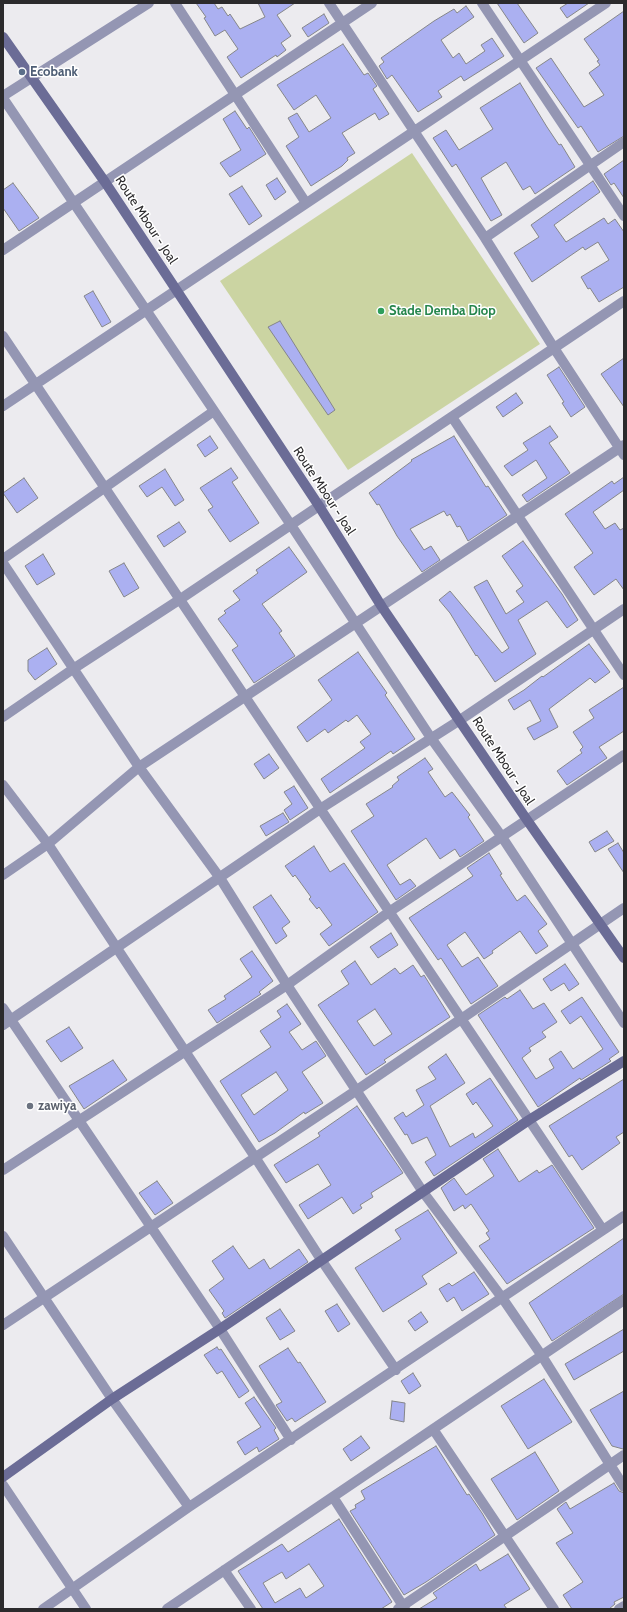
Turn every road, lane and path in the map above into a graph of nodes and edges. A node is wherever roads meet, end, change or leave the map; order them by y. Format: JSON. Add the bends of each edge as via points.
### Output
{"nodes":[{"id":1,"x":149,"y":3,"type":"edge"},
{"id":2,"x":175,"y":3,"type":"edge"},
{"id":3,"x":330,"y":3,"type":"edge"},
{"id":4,"x":372,"y":3,"type":"edge"},
{"id":5,"x":482,"y":3,"type":"edge"},
{"id":6,"x":606,"y":3,"type":"edge"},
{"id":7,"x":343,"y":23,"type":"junction"},
{"id":8,"x":3,"y":37,"type":"edge"},
{"id":9,"x":520,"y":60,"type":"junction"},
{"id":10,"x":32,"y":76,"type":"junction"},
{"id":11,"x":235,"y":95,"type":"junction"},
{"id":12,"x":3,"y":97,"type":"edge"},
{"id":13,"x":414,"y":131,"type":"junction"},
{"id":14,"x":624,"y":142,"type":"edge"},
{"id":15,"x":590,"y":166,"type":"junction"},
{"id":16,"x":105,"y":182,"type":"junction"},
{"id":17,"x":74,"y":203,"type":"junction"},
{"id":18,"x":306,"y":203,"type":"junction"},
{"id":19,"x":624,"y":216,"type":"edge"},
{"id":20,"x":485,"y":238,"type":"junction"},
{"id":21,"x":3,"y":250,"type":"edge"},
{"id":22,"x":176,"y":290,"type":"junction"},
{"id":23,"x":624,"y":301,"type":"edge"},
{"id":24,"x":146,"y":310,"type":"junction"},
{"id":25,"x":3,"y":336,"type":"edge"},
{"id":26,"x":554,"y":348,"type":"junction"},
{"id":27,"x":35,"y":384,"type":"junction"},
{"id":28,"x":3,"y":406,"type":"edge"},
{"id":29,"x":214,"y":412,"type":"junction"},
{"id":30,"x":452,"y":417,"type":"junction"},
{"id":31,"x":623,"y":449,"type":"edge"},
{"id":32,"x":106,"y":488,"type":"junction"},
{"id":33,"x":319,"y":506,"type":"junction"},
{"id":34,"x":518,"y":516,"type":"junction"},
{"id":35,"x":291,"y":525,"type":"junction"},
{"id":36,"x":3,"y":559,"type":"edge"},
{"id":37,"x":3,"y":564,"type":"edge"},
{"id":38,"x":180,"y":600,"type":"junction"},
{"id":39,"x":382,"y":607,"type":"junction"},
{"id":40,"x":624,"y":609,"type":"edge"},
{"id":41,"x":355,"y":624,"type":"junction"},
{"id":42,"x":594,"y":629,"type":"junction"},
{"id":43,"x":73,"y":669,"type":"junction"},
{"id":44,"x":624,"y":675,"type":"edge"},
{"id":45,"x":244,"y":695,"type":"junction"},
{"id":46,"x":3,"y":717,"type":"edge"},
{"id":47,"x":460,"y":720,"type":"junction"},
{"id":48,"x":431,"y":738,"type":"junction"},
{"id":49,"x":624,"y":756,"type":"edge"},
{"id":50,"x":139,"y":767,"type":"junction"},
{"id":51,"x":3,"y":785,"type":"edge"},
{"id":52,"x":320,"y":809,"type":"junction"},
{"id":53,"x":526,"y":820,"type":"junction"},
{"id":54,"x":502,"y":837,"type":"junction"},
{"id":55,"x":48,"y":844,"type":"junction"},
{"id":56,"x":3,"y":876,"type":"edge"},
{"id":57,"x":220,"y":878,"type":"junction"},
{"id":58,"x":624,"y":908,"type":"edge"},
{"id":59,"x":389,"y":912,"type":"junction"},
{"id":60,"x":601,"y":924,"type":"junction"},
{"id":61,"x":572,"y":943,"type":"junction"},
{"id":62,"x":116,"y":949,"type":"junction"},
{"id":63,"x":624,"y":958,"type":"edge"},
{"id":64,"x":287,"y":985,"type":"junction"},
{"id":65,"x":3,"y":1008,"type":"edge"},
{"id":66,"x":460,"y":1018,"type":"junction"},
{"id":67,"x":7,"y":1022,"type":"edge"},
{"id":68,"x":624,"y":1023,"type":"edge"},
{"id":69,"x":184,"y":1051,"type":"junction"},
{"id":70,"x":624,"y":1061,"type":"edge"},
{"id":71,"x":357,"y":1090,"type":"junction"},
{"id":72,"x":529,"y":1120,"type":"junction"},
{"id":73,"x":78,"y":1121,"type":"junction"},
{"id":74,"x":255,"y":1157,"type":"junction"},
{"id":75,"x":3,"y":1170,"type":"edge"},
{"id":76,"x":423,"y":1192,"type":"junction"},
{"id":77,"x":624,"y":1216,"type":"edge"},
{"id":78,"x":150,"y":1226,"type":"junction"},
{"id":79,"x":603,"y":1230,"type":"junction"},
{"id":80,"x":3,"y":1236,"type":"edge"},
{"id":81,"x":322,"y":1261,"type":"junction"},
{"id":82,"x":44,"y":1298,"type":"junction"},
{"id":83,"x":503,"y":1298,"type":"junction"},
{"id":84,"x":624,"y":1300,"type":"edge"},
{"id":85,"x":3,"y":1325,"type":"edge"},
{"id":86,"x":220,"y":1329,"type":"junction"},
{"id":87,"x":542,"y":1356,"type":"junction"},
{"id":88,"x":396,"y":1370,"type":"junction"},
{"id":89,"x":112,"y":1399,"type":"junction"},
{"id":90,"x":432,"y":1429,"type":"junction"},
{"id":91,"x":291,"y":1440,"type":"junction"},
{"id":92,"x":624,"y":1455,"type":"edge"},
{"id":93,"x":609,"y":1466,"type":"junction"},
{"id":94,"x":3,"y":1477,"type":"edge"},
{"id":95,"x":3,"y":1485,"type":"edge"},
{"id":96,"x":624,"y":1487,"type":"edge"},
{"id":97,"x":333,"y":1497,"type":"junction"},
{"id":98,"x":189,"y":1508,"type":"junction"},
{"id":99,"x":503,"y":1536,"type":"junction"},
{"id":100,"x":224,"y":1570,"type":"junction"},
{"id":101,"x":73,"y":1589,"type":"junction"},
{"id":102,"x":624,"y":1606,"type":"edge"},
{"id":103,"x":402,"y":1608,"type":"edge"},
{"id":104,"x":43,"y":1609,"type":"edge"},
{"id":105,"x":86,"y":1609,"type":"edge"},
{"id":106,"x":167,"y":1609,"type":"edge"},
{"id":107,"x":251,"y":1609,"type":"edge"},
{"id":108,"x":554,"y":1609,"type":"edge"},
{"id":109,"x":620,"y":1609,"type":"edge"}],
"edges":[{"from":1,"to":10,"type":"street"},
{"from":2,"to":11,"type":"street"},
{"from":3,"to":7,"type":"street"},
{"from":4,"to":7,"type":"street"},
{"from":5,"to":9,"type":"street"},
{"from":6,"to":9,"type":"street"},
{"from":7,"to":11,"type":"street"},
{"from":7,"to":13,"type":"street"},
{"from":8,"to":10,"type":"main road","name":"Route Mbour - Joal"},
{"from":9,"to":13,"type":"street"},
{"from":9,"to":15,"type":"street"},
{"from":10,"to":12,"type":"street"},
{"from":10,"to":16,"type":"main road","name":"Route Mbour - Joal"},
{"from":11,"to":16,"type":"street"},
{"from":11,"to":18,"type":"street"},
{"from":12,"to":17,"type":"street"},
{"from":13,"to":18,"type":"street"},
{"from":13,"to":20,"type":"street"},
{"from":14,"to":15,"type":"street"},
{"from":15,"to":19,"type":"street"},
{"from":15,"to":20,"type":"street"},
{"from":16,"to":17,"type":"street"},
{"from":16,"to":22,"type":"main road","name":"Route Mbour - Joal"},
{"from":17,"to":21,"type":"street"},
{"from":17,"to":24,"type":"street"},
{"from":18,"to":22,"type":"street"},
{"from":20,"to":26,"type":"street"},
{"from":22,"to":24,"type":"street"},
{"from":22,"to":33,"type":"main road","name":"Route Mbour - Joal"},
{"from":23,"to":26,"type":"street"},
{"from":24,"to":27,"type":"street"},
{"from":24,"to":29,"type":"street"},
{"from":25,"to":27,"type":"street"},
{"from":26,"to":30,"type":"street"},
{"from":26,"to":31,"type":"street"},
{"from":27,"to":28,"type":"street"},
{"from":27,"to":32,"type":"street"},
{"from":29,"to":32,"type":"street"},
{"from":29,"to":35,"type":"street"},
{"from":30,"to":33,"type":"street"},
{"from":30,"to":34,"type":"street"},
{"from":31,"to":34,"type":"street"},
{"from":32,"to":36,"type":"street"},
{"from":32,"to":38,"type":"street"},
{"from":33,"to":35,"type":"street"},
{"from":33,"to":39,"type":"main road","name":"Route Mbour - Joal"},
{"from":34,"to":39,"type":"street"},
{"from":34,"to":42,"type":"street"},
{"from":35,"to":38,"type":"street"},
{"from":35,"to":41,"type":"street"},
{"from":37,"to":43,"type":"street"},
{"from":38,"to":43,"type":"street"},
{"from":38,"to":45,"type":"street"},
{"from":39,"to":41,"type":"street"},
{"from":39,"to":47,"type":"main road","name":"Route Mbour - Joal"},
{"from":40,"to":42,"type":"street"},
{"from":41,"to":45,"type":"street"},
{"from":41,"to":48,"type":"street"},
{"from":42,"to":44,"type":"street"},
{"from":42,"to":47,"type":"street"},
{"from":43,"to":46,"type":"street"},
{"from":43,"to":50,"type":"street"},
{"from":45,"to":50,"type":"street"},
{"from":45,"to":52,"type":"street"},
{"from":47,"to":48,"type":"street"},
{"from":47,"to":53,"type":"main road","name":"Route Mbour - Joal"},
{"from":48,"to":52,"type":"street"},
{"from":48,"to":54,"type":"street"},
{"from":49,"to":53,"type":"street"},
{"from":50,"to":55,"type":"street"},
{"from":50,"to":57,"type":"street"},
{"from":51,"to":55,"type":"street"},
{"from":52,"to":57,"type":"street"},
{"from":52,"to":59,"type":"street"},
{"from":53,"to":54,"type":"street"},
{"from":53,"to":60,"type":"main road","name":"Route Mbour - Joal"},
{"from":54,"to":59,"type":"street"},
{"from":54,"to":61,"type":"street"},
{"from":55,"to":56,"type":"street"},
{"from":55,"to":62,"type":"street"},
{"from":57,"to":62,"type":"street"},
{"from":57,"to":64,"type":"street"},
{"from":58,"to":60,"type":"street"},
{"from":59,"to":64,"type":"street"},
{"from":59,"to":66,"type":"street"},
{"from":60,"to":61,"type":"street"},
{"from":60,"to":63,"type":"main road","name":"Route Mbour - Joal"},
{"from":61,"to":66,"type":"street"},
{"from":61,"to":68,"type":"street"},
{"from":62,"to":67,"type":"street"},
{"from":62,"to":69,"type":"street"},
{"from":64,"to":69,"type":"street"},
{"from":64,"to":71,"type":"street"},
{"from":65,"to":67,"type":"street"},
{"from":66,"to":71,"type":"street"},
{"from":66,"to":72,"type":"street"},
{"from":67,"to":73,"type":"street"},
{"from":69,"to":73,"type":"street"},
{"from":69,"to":74,"type":"street"},
{"from":70,"to":72,"type":"main road"},
{"from":71,"to":74,"type":"street"},
{"from":71,"to":76,"type":"street"},
{"from":72,"to":76,"type":"main road"},
{"from":72,"to":79,"type":"street"},
{"from":73,"to":75,"type":"street"},
{"from":73,"to":78,"type":"street"},
{"from":74,"to":78,"type":"street"},
{"from":74,"to":81,"type":"street"},
{"from":76,"to":81,"type":"main road"},
{"from":76,"to":83,"type":"street"},
{"from":77,"to":79,"type":"street"},
{"from":78,"to":82,"type":"street"},
{"from":78,"to":86,"type":"street"},
{"from":79,"to":83,"type":"street"},
{"from":80,"to":82,"type":"street"},
{"from":81,"to":86,"type":"main road"},
{"from":81,"to":88,"type":"street"},
{"from":82,"to":85,"type":"street"},
{"from":82,"to":89,"type":"street"},
{"from":83,"to":87,"type":"street"},
{"from":83,"to":88,"type":"street"},
{"from":84,"to":87,"type":"street"},
{"from":86,"to":89,"type":"main road"},
{"from":86,"to":91,"type":"street"},
{"from":87,"to":90,"type":"street"},
{"from":87,"to":93,"type":"street"},
{"from":88,"to":91,"type":"street"},
{"from":89,"to":94,"type":"main road"},
{"from":89,"to":98,"type":"street"},
{"from":90,"to":97,"type":"street"},
{"from":90,"to":99,"type":"street"},
{"from":91,"to":98,"type":"street"},
{"from":92,"to":93,"type":"street"},
{"from":93,"to":96,"type":"street"},
{"from":93,"to":99,"type":"street"},
{"from":95,"to":101,"type":"street"},
{"from":97,"to":100,"type":"street"},
{"from":97,"to":103,"type":"street"},
{"from":98,"to":101,"type":"street"},
{"from":99,"to":103,"type":"street"},
{"from":99,"to":108,"type":"street"},
{"from":100,"to":106,"type":"street"},
{"from":100,"to":107,"type":"street"},
{"from":101,"to":104,"type":"street"},
{"from":101,"to":105,"type":"street"},
{"from":102,"to":109,"type":"street"}]}
